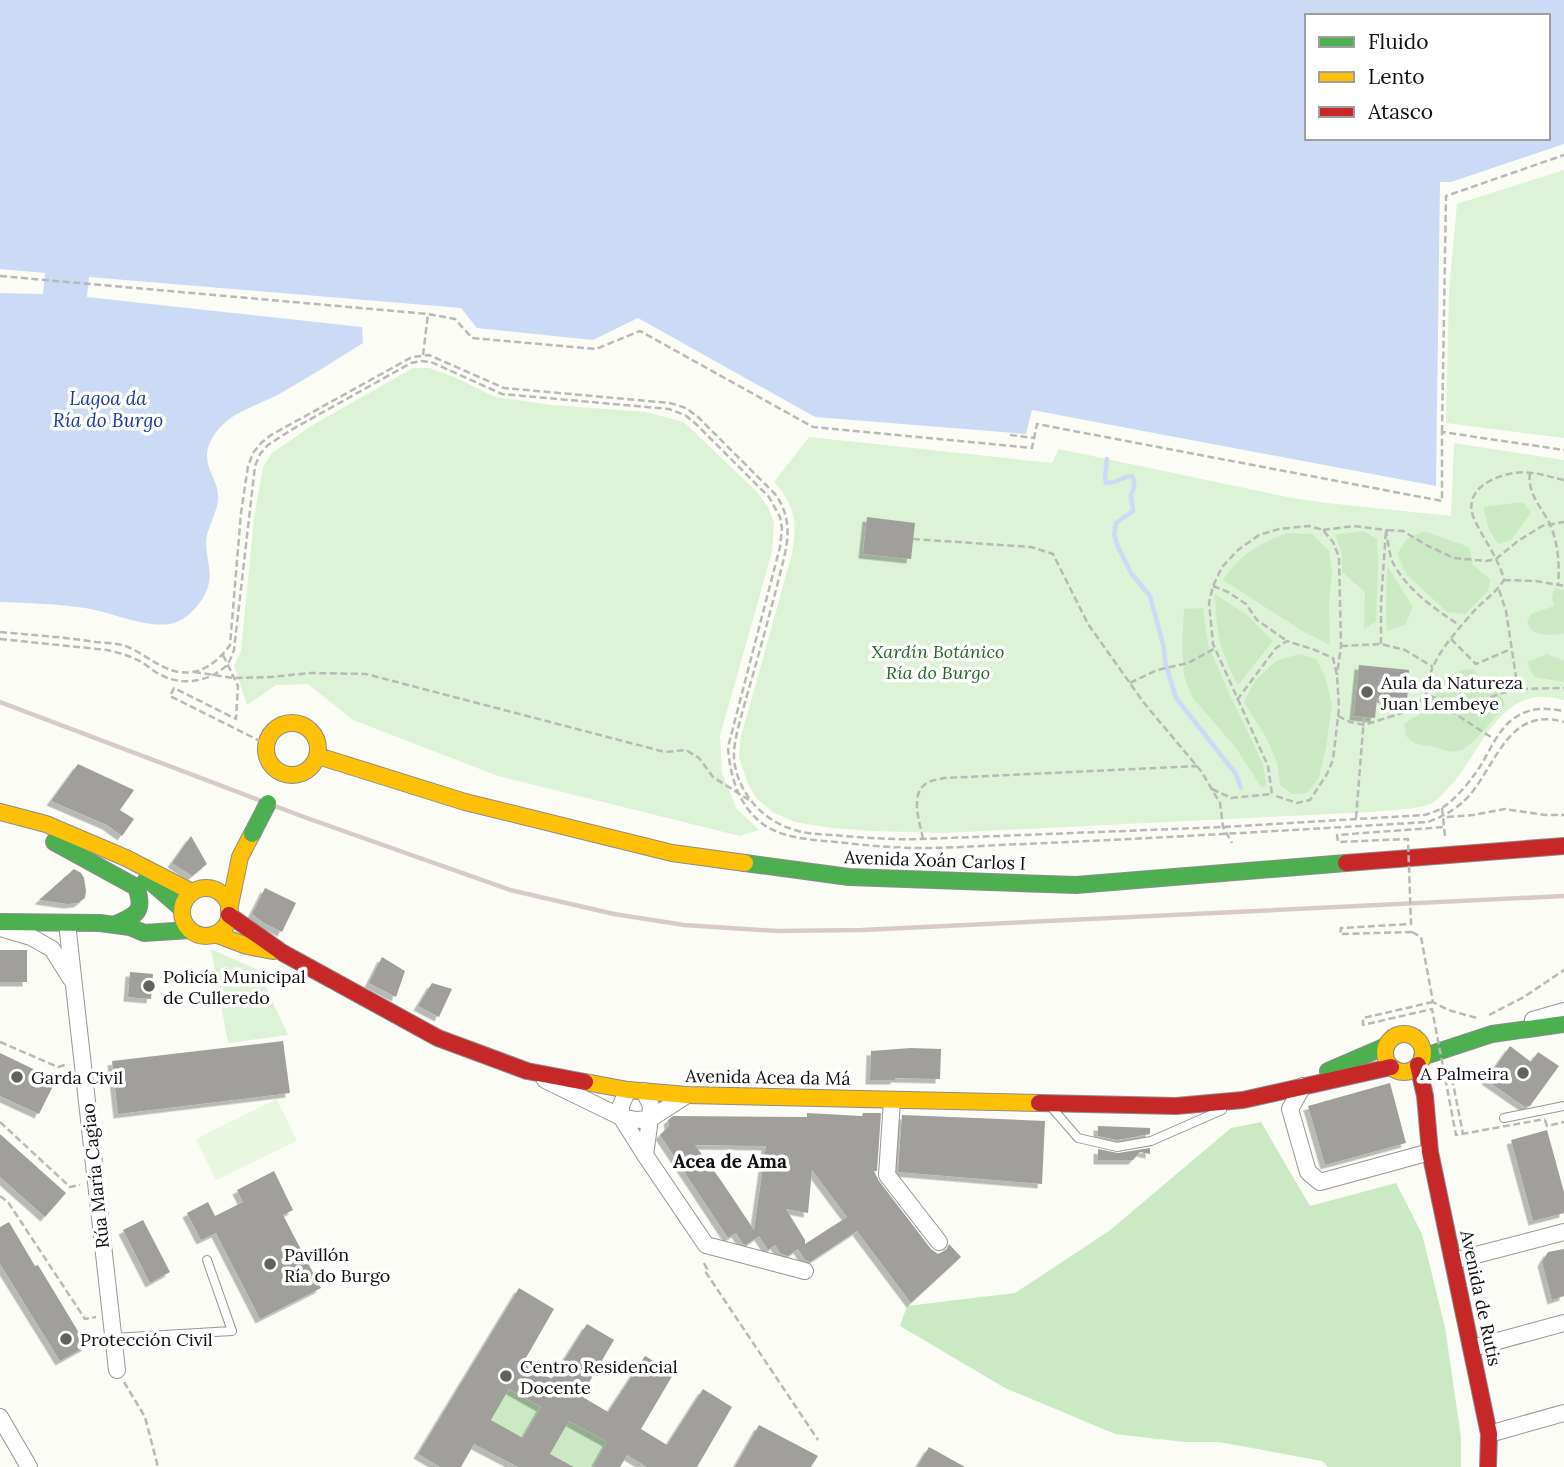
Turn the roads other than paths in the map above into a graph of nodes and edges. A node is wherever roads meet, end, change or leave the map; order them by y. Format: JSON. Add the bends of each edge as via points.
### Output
{"nodes":[{"id":1,"x":318,"y":756,"type":"junction"},
{"id":2,"x":290,"y":776,"type":"junction"},
{"id":3,"x":270,"y":785,"type":"junction"},
{"id":4,"x":0,"y":812,"type":"edge"},
{"id":5,"x":0,"y":823,"type":"edge"},
{"id":6,"x":33,"y":830,"type":"junction"},
{"id":7,"x":1564,"y":846,"type":"edge"},
{"id":8,"x":240,"y":857,"type":"junction"},
{"id":9,"x":200,"y":890,"type":"junction"},
{"id":10,"x":229,"y":912,"type":"junction"},
{"id":11,"x":185,"y":919,"type":"junction"},
{"id":12,"x":0,"y":922,"type":"edge"},
{"id":13,"x":67,"y":923,"type":"junction"},
{"id":14,"x":123,"y":926,"type":"junction"},
{"id":15,"x":0,"y":928,"type":"edge"},
{"id":16,"x":215,"y":934,"type":"junction"},
{"id":17,"x":283,"y":953,"type":"junction"},
{"id":18,"x":74,"y":982,"type":"junction"},
{"id":19,"x":1564,"y":1012,"type":"edge"},
{"id":20,"x":1564,"y":1024,"type":"edge"},
{"id":21,"x":1492,"y":1034,"type":"junction"},
{"id":22,"x":1429,"y":1036,"type":"junction"},
{"id":23,"x":1386,"y":1046,"type":"junction"},
{"id":24,"x":1420,"y":1061,"type":"junction"},
{"id":25,"x":1395,"y":1069,"type":"junction"},
{"id":26,"x":527,"y":1071,"type":"junction"},
{"id":27,"x":1303,"y":1086,"type":"junction"},
{"id":28,"x":636,"y":1091,"type":"junction"},
{"id":29,"x":1281,"y":1091,"type":"junction"},
{"id":30,"x":687,"y":1095,"type":"junction"},
{"id":31,"x":892,"y":1100,"type":"junction"},
{"id":32,"x":1243,"y":1100,"type":"junction"},
{"id":33,"x":1049,"y":1104,"type":"junction"},
{"id":34,"x":1564,"y":1106,"type":"edge"},
{"id":35,"x":621,"y":1117,"type":"junction"},
{"id":36,"x":1504,"y":1118,"type":"dead end"},
{"id":37,"x":650,"y":1119,"type":"junction"},
{"id":38,"x":1429,"y":1145,"type":"junction"},
{"id":39,"x":645,"y":1155,"type":"junction"},
{"id":40,"x":1564,"y":1232,"type":"edge"},
{"id":41,"x":939,"y":1242,"type":"dead end"},
{"id":42,"x":207,"y":1260,"type":"dead end"},
{"id":43,"x":1453,"y":1261,"type":"junction"},
{"id":44,"x":805,"y":1271,"type":"dead end"},
{"id":45,"x":1564,"y":1323,"type":"edge"},
{"id":46,"x":113,"y":1338,"type":"junction"},
{"id":47,"x":1472,"y":1348,"type":"junction"},
{"id":48,"x":117,"y":1370,"type":"road end"},
{"id":49,"x":1564,"y":1413,"type":"edge"},
{"id":50,"x":0,"y":1417,"type":"edge"},
{"id":51,"x":1489,"y":1434,"type":"junction"},
{"id":52,"x":29,"y":1467,"type":"edge"},
{"id":53,"x":1488,"y":1467,"type":"edge"}],
"edges":[{"from":1,"to":2,"type":"street","via":[[307,771]]},
{"from":1,"to":3,"type":"street","via":[[312,732],[298,724],[282,725],[266,744]]},
{"from":1,"to":7,"type":"street","name":"Avenida Xoán Carlos I","via":[[465,802],[672,853],[849,877],[1076,885]]},
{"from":2,"to":3,"type":"street"},
{"from":2,"to":3,"type":"street","via":[[277,771]]},
{"from":3,"to":8,"type":"street","bridge":true},
{"from":4,"to":9,"type":"street","via":[[46,824]]},
{"from":5,"to":6,"type":"street"},
{"from":6,"to":11,"type":"street","via":[[152,883]]},
{"from":6,"to":14,"type":"street","via":[[136,887],[140,909]]},
{"from":8,"to":9,"type":"street"},
{"from":8,"to":10,"type":"street"},
{"from":9,"to":10,"type":"street","via":[[222,895]]},
{"from":9,"to":11,"type":"street","via":[[184,903]]},
{"from":10,"to":16,"type":"street"},
{"from":10,"to":17,"type":"street","name":"Avenida Acea da Má"},
{"from":11,"to":14,"type":"street"},
{"from":11,"to":16,"type":"street","via":[[202,936]]},
{"from":12,"to":13,"type":"street"},
{"from":13,"to":14,"type":"street"},
{"from":13,"to":18,"type":"street","name":"Rúa María Cagiao"},
{"from":15,"to":18,"type":"street","name":"Rúa María Cagiao","via":[[52,949]]},
{"from":16,"to":17,"type":"street","name":"Avenida Acea da Má"},
{"from":17,"to":26,"type":"street","name":"Avenida Acea da Má","via":[[438,1038]]},
{"from":18,"to":46,"type":"street","name":"Rúa María Cagiao"},
{"from":19,"to":21,"type":"street"},
{"from":20,"to":21,"type":"street"},
{"from":21,"to":22,"type":"street"},
{"from":21,"to":24,"type":"street"},
{"from":22,"to":23,"type":"street","via":[[1399,1035]]},
{"from":22,"to":24,"type":"street","via":[[1421,1046]]},
{"from":23,"to":25,"type":"street","via":[[1385,1057]]},
{"from":23,"to":29,"type":"street"},
{"from":24,"to":25,"type":"street","via":[[1410,1071]]},
{"from":24,"to":38,"type":"street"},
{"from":25,"to":27,"type":"street"},
{"from":25,"to":38,"type":"street"},
{"from":26,"to":28,"type":"street","name":"Avenida Acea da Má"},
{"from":26,"to":35,"type":"street"},
{"from":27,"to":29,"type":"street"},
{"from":27,"to":38,"type":"street","via":[[1290,1109],[1308,1172],[1320,1182]]},
{"from":28,"to":30,"type":"street","name":"Avenida Acea da Má"},
{"from":28,"to":35,"type":"street","via":[[621,1105]]},
{"from":28,"to":37,"type":"street","via":[[651,1106]]},
{"from":29,"to":32,"type":"street","name":"Avenida Acea da Má"},
{"from":30,"to":31,"type":"street","name":"Avenida Acea da Má"},
{"from":30,"to":37,"type":"street"},
{"from":31,"to":33,"type":"street","name":"Avenida Acea da Má"},
{"from":31,"to":41,"type":"street","via":[[887,1175]]},
{"from":32,"to":33,"type":"street","name":"Avenida Acea da Má","via":[[1176,1106]]},
{"from":32,"to":33,"type":"lane","via":[[1151,1141],[1117,1147],[1078,1138]]},
{"from":34,"to":36,"type":"lane"},
{"from":35,"to":37,"type":"street"},
{"from":35,"to":39,"type":"street"},
{"from":37,"to":39,"type":"street"},
{"from":38,"to":43,"type":"street","name":"Avenida de Rutis"},
{"from":39,"to":44,"type":"street","via":[[706,1245]]},
{"from":40,"to":43,"type":"street"},
{"from":42,"to":46,"type":"lane","via":[[232,1331]]},
{"from":43,"to":47,"type":"street","name":"Avenida de Rutis"},
{"from":45,"to":47,"type":"street"},
{"from":46,"to":48,"type":"street","name":"Rúa María Cagiao"},
{"from":47,"to":51,"type":"street","name":"Avenida de Rutis"},
{"from":49,"to":51,"type":"street"},
{"from":50,"to":52,"type":"street"},
{"from":51,"to":53,"type":"street","name":"Avenida de Rutis"}]}
